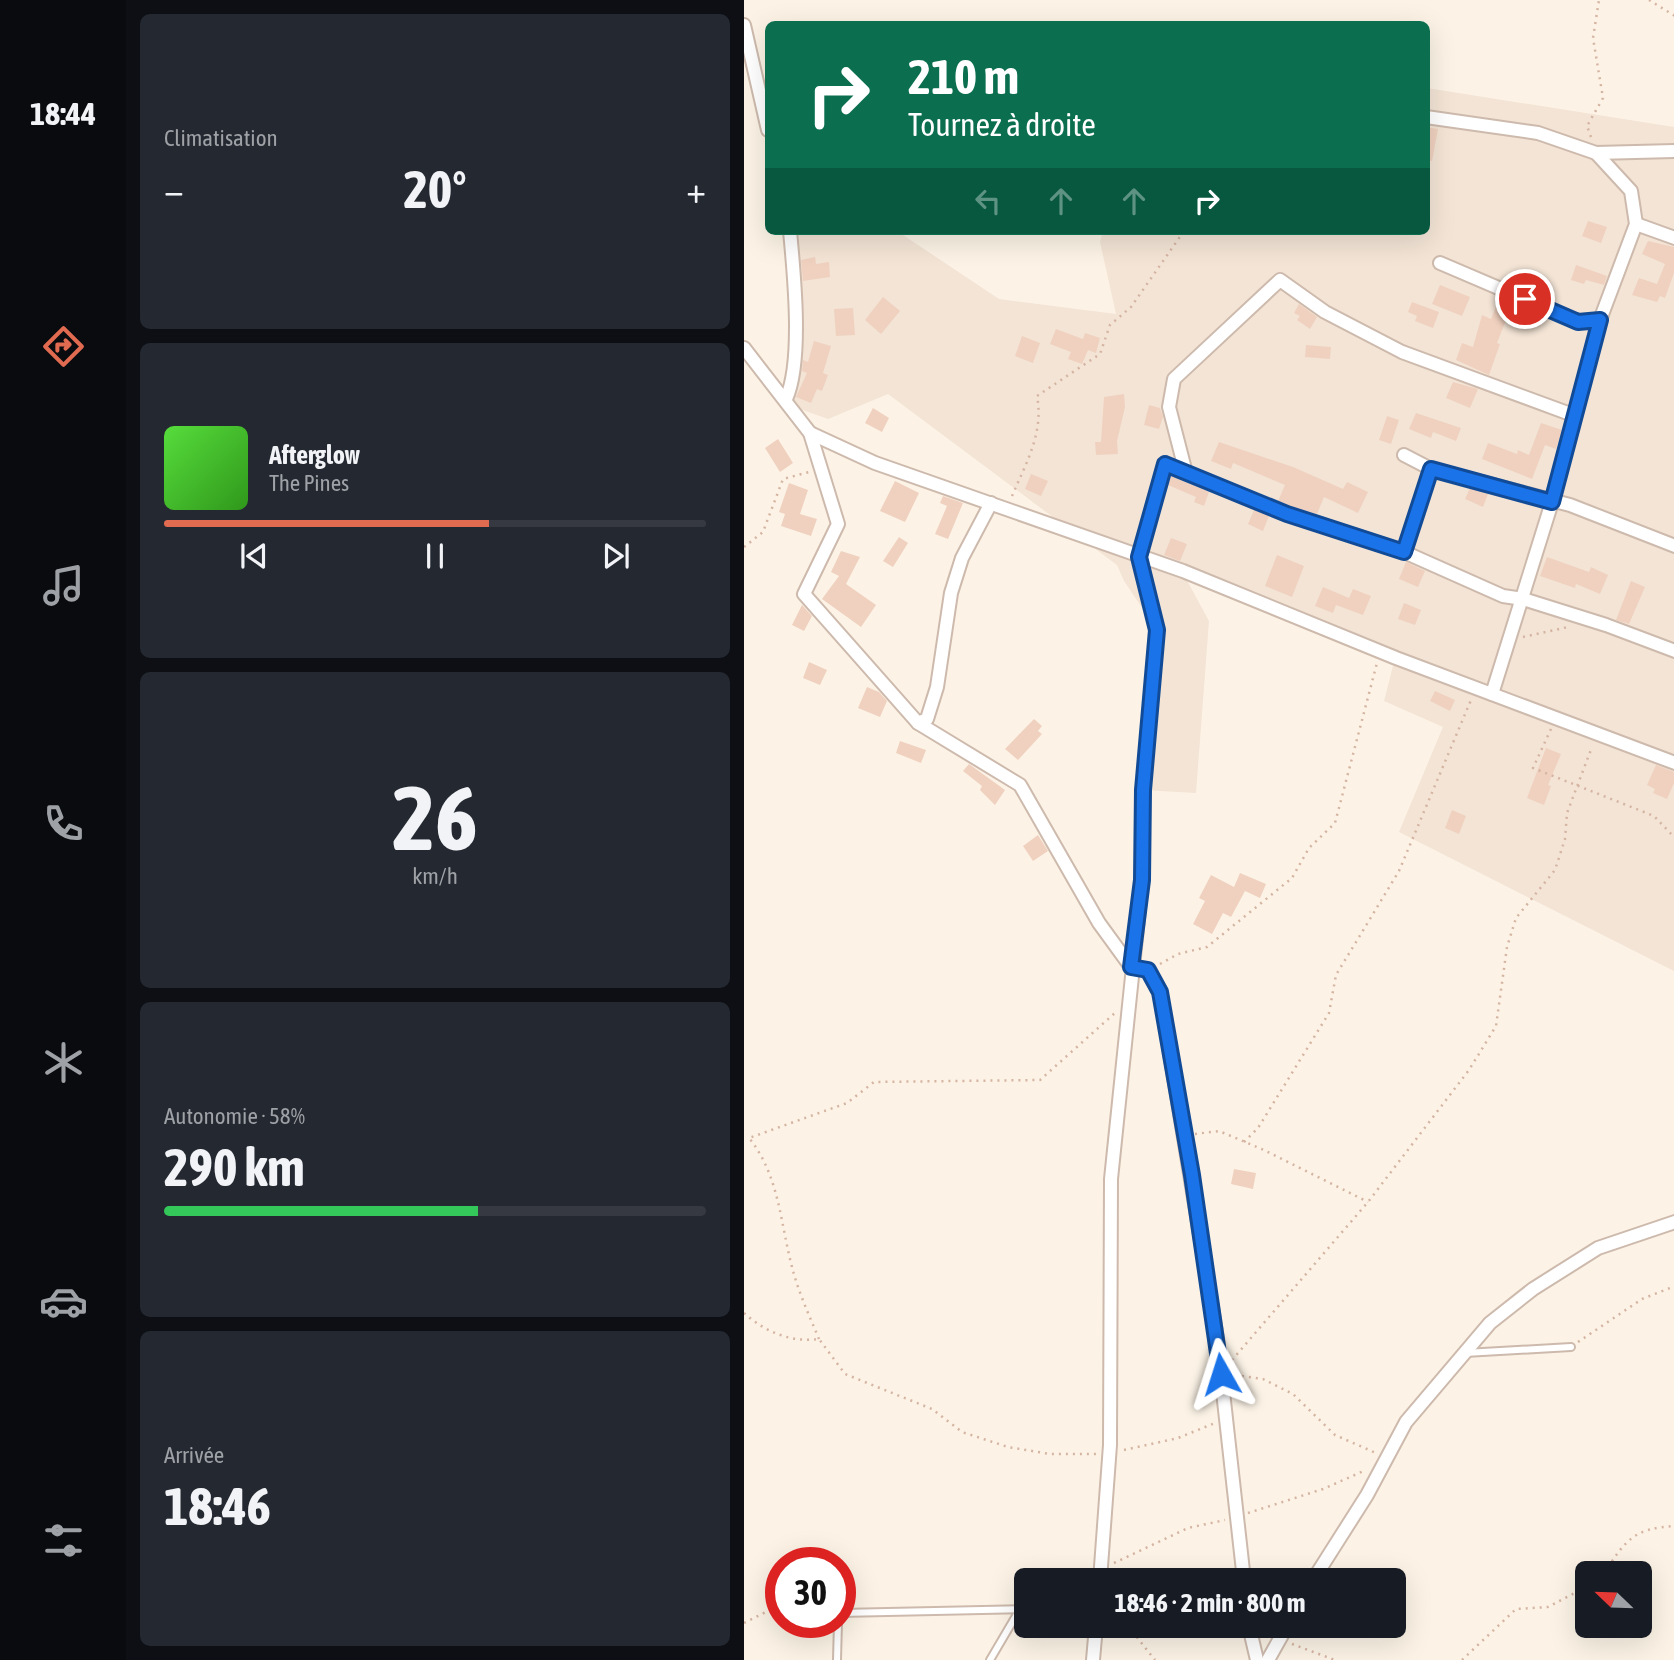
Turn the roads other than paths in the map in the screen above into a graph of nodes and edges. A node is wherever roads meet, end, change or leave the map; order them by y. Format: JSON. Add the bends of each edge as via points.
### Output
{"nodes":[{"id":1,"x":744,"y":25,"type":"edge"},
{"id":2,"x":765,"y":117,"type":"edge"},
{"id":3,"x":1430,"y":118,"type":"edge"},
{"id":4,"x":1674,"y":151,"type":"edge"},
{"id":5,"x":1596,"y":153,"type":"junction"},
{"id":6,"x":1636,"y":224,"type":"junction"},
{"id":7,"x":790,"y":235,"type":"edge"},
{"id":8,"x":1674,"y":238,"type":"edge"},
{"id":9,"x":1440,"y":263,"type":"dead end"},
{"id":10,"x":1600,"y":320,"type":"junction"},
{"id":11,"x":744,"y":348,"type":"edge"},
{"id":12,"x":786,"y":399,"type":"junction"},
{"id":13,"x":1573,"y":415,"type":"junction"},
{"id":14,"x":810,"y":433,"type":"junction"},
{"id":15,"x":1404,"y":454,"type":"dead end"},
{"id":16,"x":1431,"y":469,"type":"junction"},
{"id":17,"x":1186,"y":473,"type":"junction"},
{"id":18,"x":1552,"y":502,"type":"junction"},
{"id":19,"x":991,"y":503,"type":"junction"},
{"id":20,"x":1674,"y":546,"type":"edge"},
{"id":21,"x":1404,"y":552,"type":"junction"},
{"id":22,"x":1139,"y":557,"type":"junction"},
{"id":23,"x":1523,"y":599,"type":"junction"},
{"id":24,"x":1674,"y":651,"type":"edge"},
{"id":25,"x":1492,"y":694,"type":"junction"},
{"id":26,"x":918,"y":723,"type":"junction"},
{"id":27,"x":1674,"y":763,"type":"edge"},
{"id":28,"x":1131,"y":967,"type":"junction"},
{"id":29,"x":1674,"y":1222,"type":"edge"},
{"id":30,"x":1571,"y":1347,"type":"road end"},
{"id":31,"x":1463,"y":1354,"type":"junction"},
{"id":32,"x":1101,"y":1568,"type":"edge"},
{"id":33,"x":1243,"y":1568,"type":"edge"},
{"id":34,"x":1321,"y":1568,"type":"edge"},
{"id":35,"x":1014,"y":1609,"type":"edge"},
{"id":36,"x":856,"y":1613,"type":"edge"},
{"id":37,"x":1014,"y":1623,"type":"edge"},
{"id":38,"x":838,"y":1638,"type":"edge"},
{"id":39,"x":1095,"y":1638,"type":"edge"},
{"id":40,"x":1252,"y":1638,"type":"edge"},
{"id":41,"x":1280,"y":1638,"type":"edge"},
{"id":42,"x":837,"y":1660,"type":"edge"},
{"id":43,"x":990,"y":1660,"type":"edge"},
{"id":44,"x":1093,"y":1660,"type":"edge"},
{"id":45,"x":1257,"y":1660,"type":"edge"},
{"id":46,"x":1268,"y":1660,"type":"edge"}],
"edges":[{"from":1,"to":2,"type":"street"},
{"from":3,"to":5,"type":"street","via":[[1538,134]]},
{"from":4,"to":5,"type":"street"},
{"from":5,"to":6,"type":"street","via":[[1631,191]]},
{"from":6,"to":8,"type":"street"},
{"from":6,"to":10,"type":"street"},
{"from":7,"to":12,"type":"street","via":[[796,291]]},
{"from":9,"to":10,"type":"street","via":[[1578,322]]},
{"from":10,"to":13,"type":"street"},
{"from":11,"to":12,"type":"street"},
{"from":12,"to":14,"type":"street"},
{"from":13,"to":17,"type":"street","via":[[1402,352],[1325,312],[1280,280],[1174,379],[1169,407]]},
{"from":13,"to":18,"type":"street"},
{"from":14,"to":19,"type":"street","via":[[875,463]]},
{"from":14,"to":26,"type":"street","via":[[838,523],[804,594]]},
{"from":15,"to":16,"type":"street"},
{"from":16,"to":18,"type":"street"},
{"from":16,"to":21,"type":"street"},
{"from":17,"to":21,"type":"street","via":[[1287,514]]},
{"from":17,"to":22,"type":"street","via":[[1165,464]]},
{"from":18,"to":20,"type":"street"},
{"from":18,"to":23,"type":"street"},
{"from":19,"to":22,"type":"street"},
{"from":19,"to":26,"type":"street","via":[[962,558],[951,593],[936,687],[927,719]]},
{"from":21,"to":23,"type":"street","via":[[1503,596]]},
{"from":22,"to":25,"type":"street"},
{"from":22,"to":28,"type":"street","via":[[1157,630],[1143,790],[1142,880]]},
{"from":23,"to":24,"type":"street"},
{"from":23,"to":25,"type":"street"},
{"from":25,"to":27,"type":"street"},
{"from":26,"to":28,"type":"street","via":[[1020,785],[1099,923]]},
{"from":28,"to":32,"type":"street","via":[[1111,1179],[1110,1453]]},
{"from":28,"to":33,"type":"street","via":[[1148,970],[1160,992],[1221,1374]]},
{"from":29,"to":31,"type":"street","via":[[1598,1248],[1490,1323]]},
{"from":30,"to":31,"type":"lane"},
{"from":31,"to":34,"type":"street","via":[[1406,1422],[1368,1494]]},
{"from":35,"to":36,"type":"lane"},
{"from":37,"to":43,"type":"lane"},
{"from":38,"to":42,"type":"lane"},
{"from":39,"to":44,"type":"street"},
{"from":40,"to":45,"type":"street"},
{"from":41,"to":46,"type":"street"}]}
